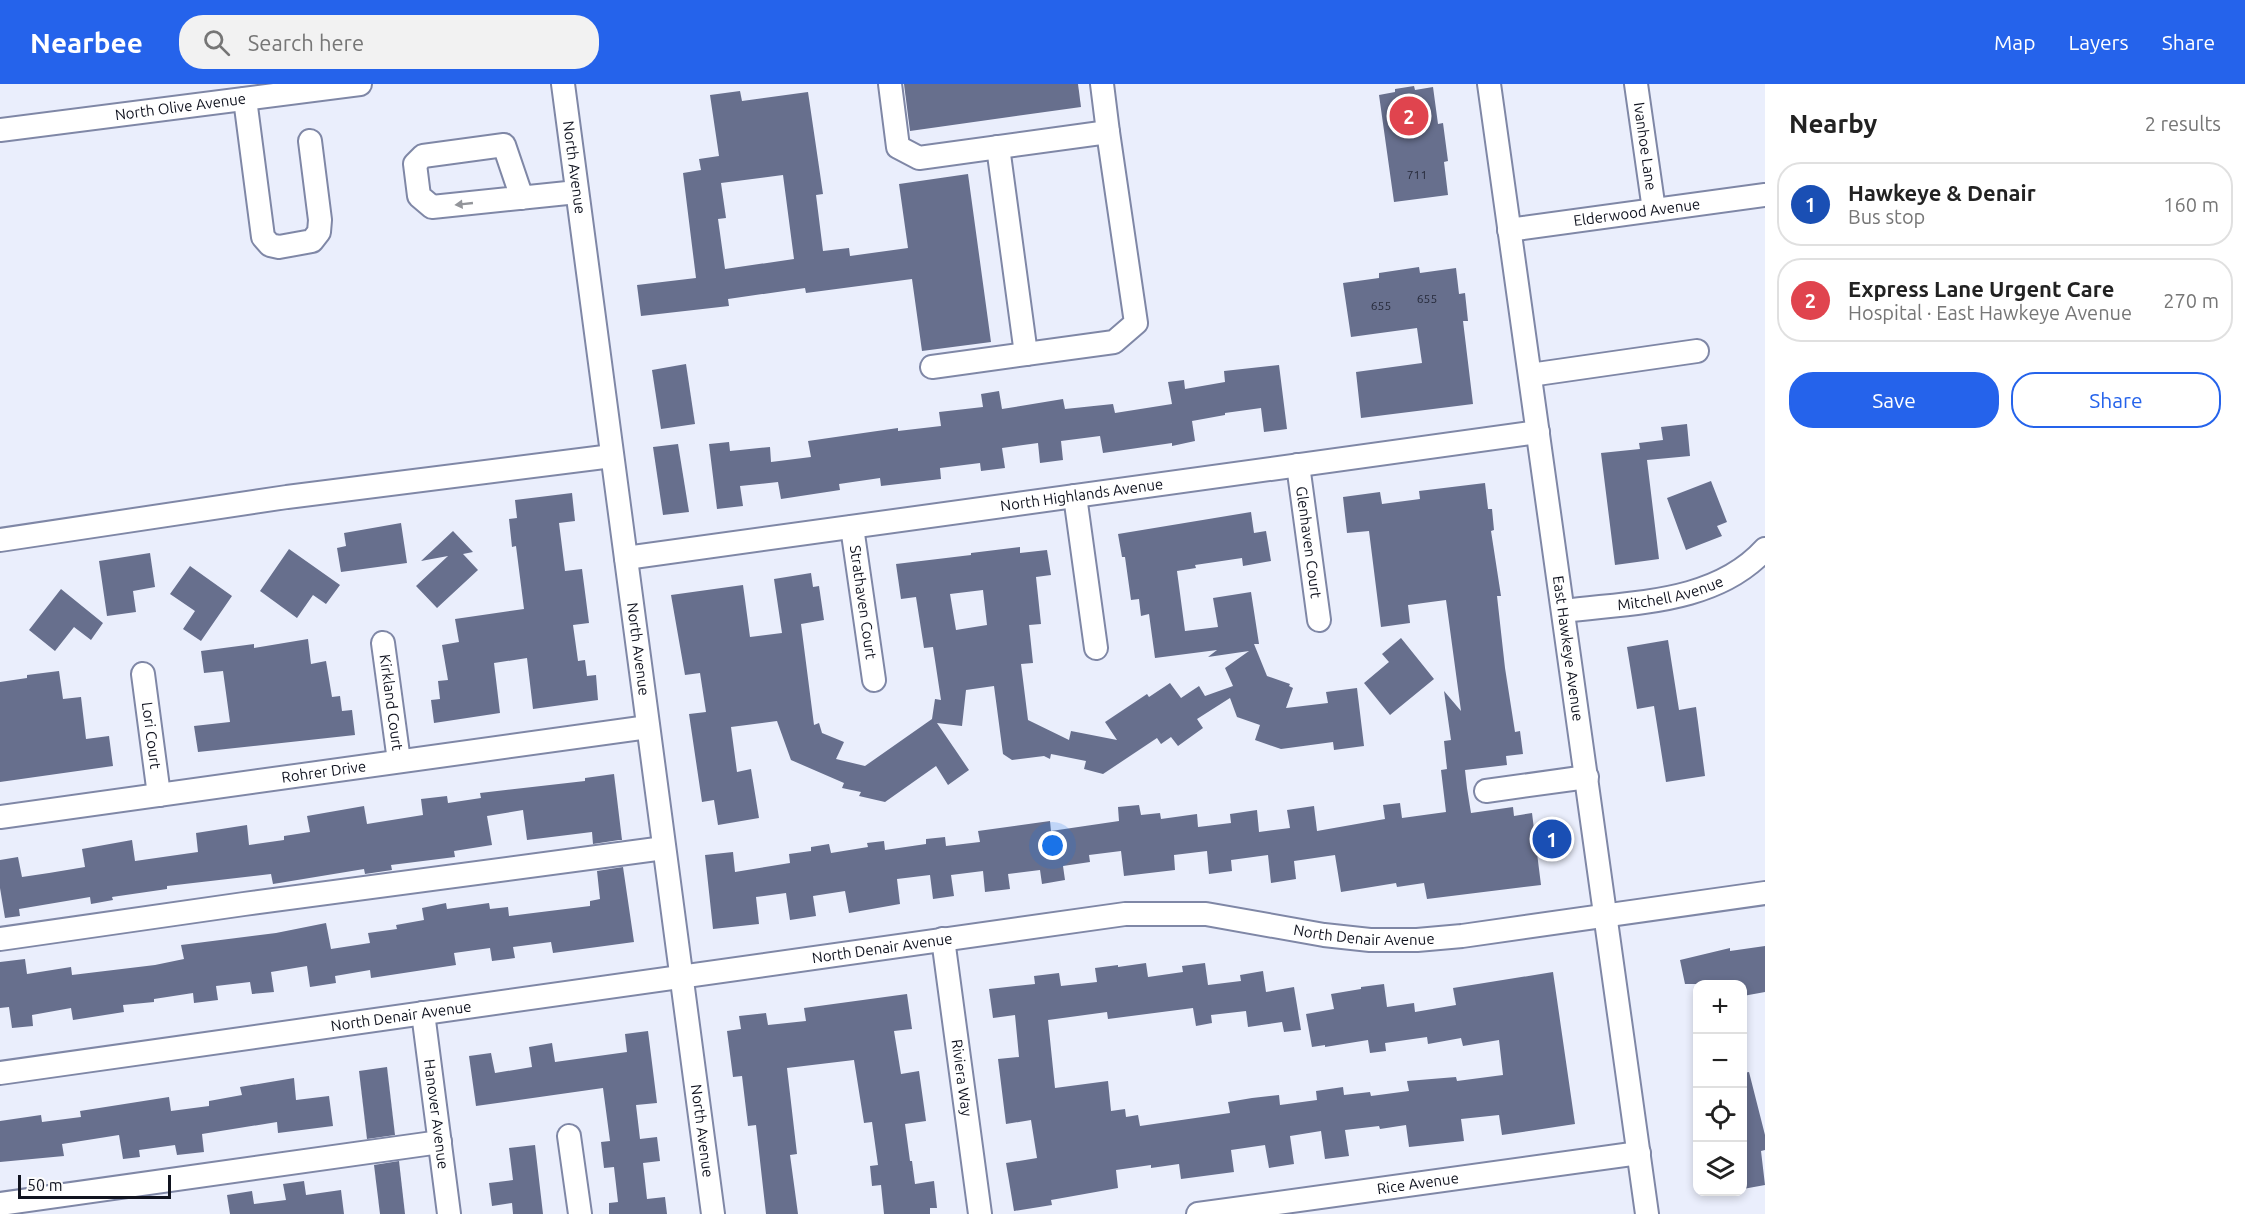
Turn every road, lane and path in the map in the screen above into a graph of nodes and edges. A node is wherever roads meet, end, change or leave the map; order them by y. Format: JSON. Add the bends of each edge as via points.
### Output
{"nodes":[{"id":1,"x":360,"y":84,"type":"edge"},
{"id":2,"x":563,"y":84,"type":"edge"},
{"id":3,"x":890,"y":84,"type":"edge"},
{"id":4,"x":1102,"y":84,"type":"edge"},
{"id":5,"x":1489,"y":84,"type":"edge"},
{"id":6,"x":1636,"y":84,"type":"edge"},
{"id":7,"x":245,"y":99,"type":"junction"},
{"id":8,"x":0,"y":130,"type":"edge"},
{"id":9,"x":1108,"y":132,"type":"junction"},
{"id":10,"x":310,"y":141,"type":"dead end"},
{"id":11,"x":998,"y":147,"type":"junction"},
{"id":12,"x":577,"y":192,"type":"junction"},
{"id":13,"x":1765,"y":195,"type":"edge"},
{"id":14,"x":522,"y":198,"type":"junction"},
{"id":15,"x":1654,"y":210,"type":"junction"},
{"id":16,"x":1509,"y":230,"type":"junction"},
{"id":17,"x":1697,"y":351,"type":"dead end"},
{"id":18,"x":1026,"y":354,"type":"junction"},
{"id":19,"x":932,"y":367,"type":"dead end"},
{"id":20,"x":1530,"y":375,"type":"junction"},
{"id":21,"x":1538,"y":432,"type":"junction"},
{"id":22,"x":612,"y":456,"type":"junction"},
{"id":23,"x":1298,"y":465,"type":"junction"},
{"id":24,"x":1075,"y":496,"type":"junction"},
{"id":25,"x":852,"y":527,"type":"junction"},
{"id":26,"x":0,"y":540,"type":"edge"},
{"id":27,"x":1765,"y":549,"type":"edge"},
{"id":28,"x":626,"y":558,"type":"junction"},
{"id":29,"x":1564,"y":611,"type":"junction"},
{"id":30,"x":1319,"y":620,"type":"dead end"},
{"id":31,"x":383,"y":644,"type":"dead end"},
{"id":32,"x":1096,"y":648,"type":"dead end"},
{"id":33,"x":143,"y":674,"type":"dead end"},
{"id":34,"x":873,"y":680,"type":"dead end"},
{"id":35,"x":648,"y":727,"type":"junction"},
{"id":36,"x":399,"y":761,"type":"junction"},
{"id":37,"x":1587,"y":777,"type":"junction"},
{"id":38,"x":1486,"y":790,"type":"dead end"},
{"id":39,"x":159,"y":795,"type":"junction"},
{"id":40,"x":0,"y":817,"type":"edge"},
{"id":41,"x":664,"y":848,"type":"junction"},
{"id":42,"x":1765,"y":894,"type":"edge"},
{"id":43,"x":1606,"y":916,"type":"junction"},
{"id":44,"x":0,"y":939,"type":"edge"},
{"id":45,"x":943,"y":939,"type":"junction"},
{"id":46,"x":681,"y":976,"type":"junction"},
{"id":47,"x":423,"y":1013,"type":"junction"},
{"id":48,"x":0,"y":1073,"type":"edge"},
{"id":49,"x":569,"y":1136,"type":"dead end"},
{"id":50,"x":440,"y":1142,"type":"junction"},
{"id":51,"x":1639,"y":1153,"type":"junction"},
{"id":52,"x":0,"y":1204,"type":"edge"},
{"id":53,"x":449,"y":1214,"type":"edge"},
{"id":54,"x":580,"y":1214,"type":"edge"},
{"id":55,"x":713,"y":1214,"type":"edge"},
{"id":56,"x":980,"y":1214,"type":"edge"},
{"id":57,"x":1198,"y":1214,"type":"edge"},
{"id":58,"x":1647,"y":1214,"type":"edge"}],
"edges":[{"from":1,"to":7,"type":"street","name":"North Olive Avenue"},
{"from":2,"to":12,"type":"street","name":"North Avenue"},
{"from":3,"to":11,"type":"street","via":[[898,147],[919,158]]},
{"from":4,"to":9,"type":"street"},
{"from":5,"to":16,"type":"street","name":"East Hawkeye Avenue"},
{"from":6,"to":15,"type":"street","name":"Ivanhoe Lane"},
{"from":7,"to":8,"type":"street","name":"North Olive Avenue"},
{"from":7,"to":10,"type":"street","via":[[263,237],[270,245],[312,241],[319,232]]},
{"from":9,"to":11,"type":"street"},
{"from":9,"to":18,"type":"street","via":[[1136,323],[1114,342]]},
{"from":11,"to":18,"type":"street"},
{"from":12,"to":14,"type":"street"},
{"from":12,"to":22,"type":"street","name":"North Avenue"},
{"from":13,"to":15,"type":"street","name":"Elderwood Avenue"},
{"from":14,"to":14,"type":"street","one_way":true,"via":[[432,207],[419,196],[415,164],[423,156],[504,145]]},
{"from":15,"to":16,"type":"street","name":"Elderwood Avenue"},
{"from":16,"to":20,"type":"street","name":"East Hawkeye Avenue"},
{"from":17,"to":20,"type":"street"},
{"from":18,"to":19,"type":"street"},
{"from":20,"to":21,"type":"street","name":"East Hawkeye Avenue"},
{"from":21,"to":23,"type":"street","name":"North Highlands Avenue"},
{"from":21,"to":29,"type":"street","name":"East Hawkeye Avenue"},
{"from":22,"to":26,"type":"street","via":[[287,497]]},
{"from":22,"to":28,"type":"street","name":"North Avenue"},
{"from":23,"to":24,"type":"street","name":"North Highlands Avenue"},
{"from":23,"to":30,"type":"street","name":"Glenhaven Court"},
{"from":24,"to":25,"type":"street","name":"North Highlands Avenue"},
{"from":24,"to":32,"type":"street"},
{"from":25,"to":28,"type":"street","name":"North Highlands Avenue"},
{"from":25,"to":34,"type":"street","name":"Strathaven Court"},
{"from":27,"to":29,"type":"street","name":"Mitchell Avenue","via":[[1725,581],[1705,589],[1680,596]]},
{"from":28,"to":35,"type":"street","name":"North Avenue"},
{"from":29,"to":37,"type":"street","name":"East Hawkeye Avenue"},
{"from":31,"to":36,"type":"street","name":"Kirkland Court"},
{"from":33,"to":39,"type":"street","name":"Lori Court"},
{"from":35,"to":36,"type":"street","name":"Rohrer Drive"},
{"from":35,"to":41,"type":"street","name":"North Avenue"},
{"from":36,"to":39,"type":"street","name":"Rohrer Drive"},
{"from":37,"to":38,"type":"street"},
{"from":37,"to":43,"type":"street","name":"East Hawkeye Avenue"},
{"from":39,"to":40,"type":"street","name":"Rohrer Drive"},
{"from":41,"to":44,"type":"street"},
{"from":41,"to":46,"type":"street","name":"North Avenue"},
{"from":42,"to":43,"type":"street","name":"North Denair Avenue"},
{"from":43,"to":45,"type":"street","name":"North Denair Avenue","via":[[1451,937],[1393,940],[1324,935],[1214,915],[1145,913]]},
{"from":43,"to":51,"type":"street","name":"East Hawkeye Avenue"},
{"from":45,"to":46,"type":"street","name":"North Denair Avenue"},
{"from":45,"to":56,"type":"street","name":"Riviera Way"},
{"from":46,"to":47,"type":"street","name":"North Denair Avenue"},
{"from":46,"to":55,"type":"street","name":"North Avenue"},
{"from":47,"to":48,"type":"street","name":"North Denair Avenue"},
{"from":47,"to":50,"type":"street","name":"Hanover Avenue"},
{"from":49,"to":54,"type":"street"},
{"from":50,"to":52,"type":"street"},
{"from":50,"to":53,"type":"street","name":"Hanover Avenue"},
{"from":51,"to":57,"type":"street","name":"Rice Avenue"},
{"from":51,"to":58,"type":"street","name":"East Hawkeye Avenue"}]}
